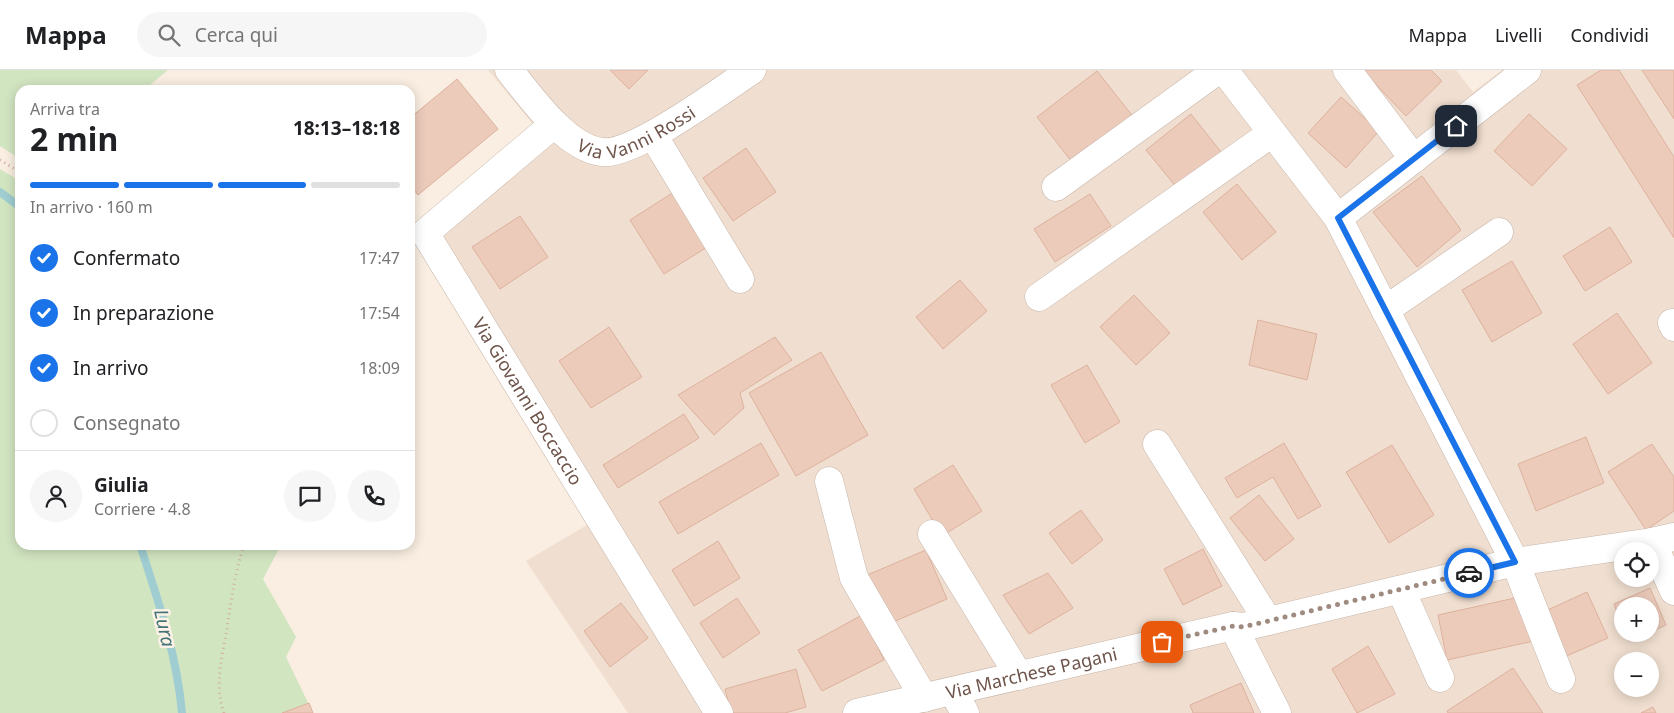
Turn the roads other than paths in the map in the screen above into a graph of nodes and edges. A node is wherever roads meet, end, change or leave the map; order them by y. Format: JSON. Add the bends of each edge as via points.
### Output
{"nodes":[{"id":1,"x":509,"y":70,"type":"edge"},
{"id":2,"x":752,"y":70,"type":"edge"},
{"id":3,"x":1218,"y":70,"type":"edge"},
{"id":4,"x":1224,"y":70,"type":"edge"},
{"id":5,"x":1347,"y":70,"type":"edge"},
{"id":6,"x":1528,"y":70,"type":"edge"},
{"id":7,"x":554,"y":124,"type":"junction"},
{"id":8,"x":1272,"y":133,"type":"junction"},
{"id":9,"x":653,"y":135,"type":"junction"},
{"id":10,"x":1414,"y":159,"type":"junction"},
{"id":11,"x":1056,"y":187,"type":"dead end"},
{"id":12,"x":1338,"y":218,"type":"junction"},
{"id":13,"x":1499,"y":232,"type":"dead end"},
{"id":14,"x":740,"y":279,"type":"dead end"},
{"id":15,"x":1039,"y":297,"type":"dead end"},
{"id":16,"x":1385,"y":310,"type":"junction"},
{"id":17,"x":1157,"y":444,"type":"dead end"},
{"id":18,"x":829,"y":481,"type":"dead end"},
{"id":19,"x":932,"y":534,"type":"dead end"},
{"id":20,"x":1663,"y":540,"type":"edge"},
{"id":21,"x":1515,"y":562,"type":"junction"},
{"id":22,"x":1401,"y":590,"type":"junction"},
{"id":23,"x":1674,"y":591,"type":"edge"},
{"id":24,"x":1268,"y":621,"type":"junction"},
{"id":25,"x":1233,"y":626,"type":"junction"},
{"id":26,"x":1019,"y":676,"type":"junction"},
{"id":27,"x":1440,"y":678,"type":"dead end"},
{"id":28,"x":1561,"y":679,"type":"dead end"},
{"id":29,"x":924,"y":698,"type":"junction"},
{"id":30,"x":959,"y":702,"type":"edge"},
{"id":31,"x":719,"y":713,"type":"edge"},
{"id":32,"x":857,"y":713,"type":"edge"},
{"id":33,"x":1277,"y":713,"type":"edge"}],
"edges":[{"from":1,"to":7,"type":"street","name":"Via Vanni Rossi"},
{"from":2,"to":9,"type":"street","name":"Via Vanni Rossi"},
{"from":3,"to":11,"type":"street"},
{"from":4,"to":8,"type":"street"},
{"from":5,"to":10,"type":"street"},
{"from":6,"to":10,"type":"street"},
{"from":7,"to":9,"type":"street","name":"Via Vanni Rossi","via":[[578,143],[603,152],[626,148]]},
{"from":7,"to":31,"type":"street","name":"Via Giovanni Boccaccio","via":[[425,233]]},
{"from":8,"to":12,"type":"street"},
{"from":8,"to":15,"type":"street"},
{"from":9,"to":14,"type":"street"},
{"from":10,"to":12,"type":"street"},
{"from":12,"to":16,"type":"street"},
{"from":13,"to":16,"type":"street"},
{"from":16,"to":21,"type":"street"},
{"from":17,"to":24,"type":"street"},
{"from":18,"to":29,"type":"street","via":[[854,578]]},
{"from":19,"to":26,"type":"street"},
{"from":20,"to":21,"type":"street","name":"Via Marchese Pagani"},
{"from":20,"to":23,"type":"street"},
{"from":21,"to":22,"type":"street","name":"Via Marchese Pagani"},
{"from":21,"to":28,"type":"street"},
{"from":22,"to":24,"type":"street","name":"Via Marchese Pagani"},
{"from":22,"to":27,"type":"street"},
{"from":24,"to":25,"type":"street","name":"Via Marchese Pagani"},
{"from":25,"to":26,"type":"street","name":"Via Marchese Pagani"},
{"from":25,"to":33,"type":"street"},
{"from":26,"to":30,"type":"street","name":"Via Marchese Pagani"},
{"from":29,"to":30,"type":"street","name":"Via Marchese Pagani"},
{"from":29,"to":32,"type":"street","name":"Via Marchese Pagani"}]}
